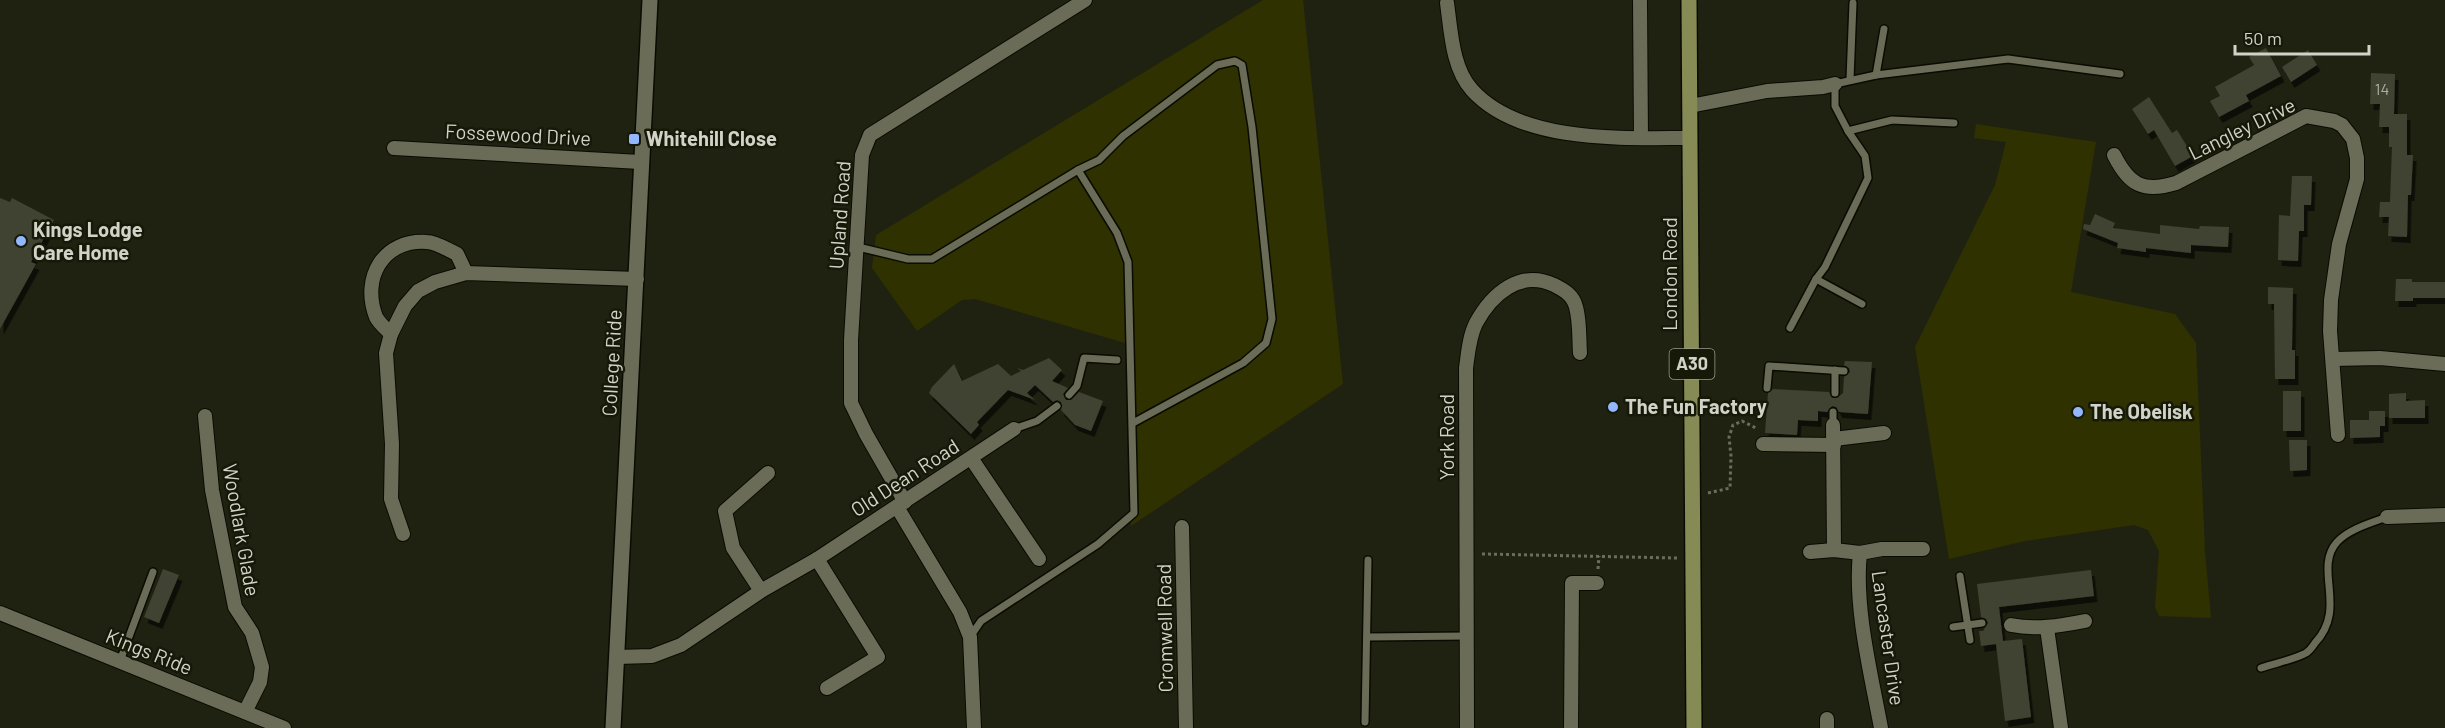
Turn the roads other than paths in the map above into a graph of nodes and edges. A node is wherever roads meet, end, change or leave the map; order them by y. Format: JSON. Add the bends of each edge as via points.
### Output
{"nodes":[{"id":1,"x":650,"y":0,"type":"edge"},
{"id":2,"x":1085,"y":0,"type":"edge"},
{"id":3,"x":1640,"y":0,"type":"edge"},
{"id":4,"x":1689,"y":0,"type":"edge"},
{"id":5,"x":1447,"y":3,"type":"dead end"},
{"id":6,"x":1852,"y":3,"type":"dead end"},
{"id":7,"x":1884,"y":28,"type":"dead end"},
{"id":8,"x":2120,"y":74,"type":"dead end"},
{"id":9,"x":1876,"y":75,"type":"junction"},
{"id":10,"x":1850,"y":79,"type":"junction"},
{"id":11,"x":1835,"y":84,"type":"junction"},
{"id":12,"x":1690,"y":106,"type":"junction"},
{"id":13,"x":1953,"y":123,"type":"dead end"},
{"id":14,"x":1848,"y":131,"type":"junction"},
{"id":15,"x":1641,"y":138,"type":"junction"},
{"id":16,"x":1690,"y":138,"type":"junction"},
{"id":17,"x":394,"y":147,"type":"dead end"},
{"id":18,"x":2114,"y":155,"type":"dead end"},
{"id":19,"x":640,"y":162,"type":"junction"},
{"id":20,"x":1078,"y":170,"type":"junction"},
{"id":21,"x":858,"y":247,"type":"junction"},
{"id":22,"x":466,"y":273,"type":"junction"},
{"id":23,"x":637,"y":279,"type":"junction"},
{"id":24,"x":1816,"y":279,"type":"junction"},
{"id":25,"x":1862,"y":304,"type":"dead end"},
{"id":26,"x":1790,"y":328,"type":"dead end"},
{"id":27,"x":391,"y":334,"type":"junction"},
{"id":28,"x":1580,"y":353,"type":"dead end"},
{"id":29,"x":2333,"y":359,"type":"junction"},
{"id":30,"x":1117,"y":360,"type":"dead end"},
{"id":31,"x":2445,"y":364,"type":"edge"},
{"id":32,"x":1767,"y":388,"type":"dead end"},
{"id":33,"x":1835,"y":393,"type":"dead end"},
{"id":34,"x":1069,"y":395,"type":"dead end"},
{"id":35,"x":1057,"y":406,"type":"dead end"},
{"id":36,"x":205,"y":417,"type":"dead end"},
{"id":37,"x":1133,"y":423,"type":"junction"},
{"id":38,"x":1014,"y":429,"type":"joint"},
{"id":39,"x":1834,"y":430,"type":"junction"},
{"id":40,"x":1884,"y":433,"type":"dead end"},
{"id":41,"x":2338,"y":435,"type":"dead end"},
{"id":42,"x":1763,"y":444,"type":"road end"},
{"id":43,"x":971,"y":458,"type":"junction"},
{"id":44,"x":768,"y":473,"type":"dead end"},
{"id":45,"x":901,"y":504,"type":"junction"},
{"id":46,"x":2445,"y":515,"type":"edge"},
{"id":47,"x":2387,"y":517,"type":"joint"},
{"id":48,"x":1182,"y":527,"type":"dead end"},
{"id":49,"x":403,"y":534,"type":"dead end"},
{"id":50,"x":1923,"y":549,"type":"dead end"},
{"id":51,"x":1834,"y":550,"type":"junction"},
{"id":52,"x":1810,"y":552,"type":"dead end"},
{"id":53,"x":1860,"y":553,"type":"junction"},
{"id":54,"x":817,"y":559,"type":"junction"},
{"id":55,"x":1039,"y":559,"type":"dead end"},
{"id":56,"x":1368,"y":560,"type":"dead end"},
{"id":57,"x":153,"y":572,"type":"dead end"},
{"id":58,"x":1960,"y":576,"type":"dead end"},
{"id":59,"x":1597,"y":583,"type":"dead end"},
{"id":60,"x":761,"y":591,"type":"junction"},
{"id":61,"x":0,"y":613,"type":"edge"},
{"id":62,"x":2085,"y":621,"type":"dead end"},
{"id":63,"x":1982,"y":623,"type":"dead end"},
{"id":64,"x":2006,"y":623,"type":"dead end"},
{"id":65,"x":1969,"y":625,"type":"junction"},
{"id":66,"x":1953,"y":627,"type":"dead end"},
{"id":67,"x":2047,"y":628,"type":"junction"},
{"id":68,"x":1467,"y":636,"type":"junction"},
{"id":69,"x":970,"y":637,"type":"junction"},
{"id":70,"x":1368,"y":637,"type":"junction"},
{"id":71,"x":1970,"y":640,"type":"dead end"},
{"id":72,"x":617,"y":657,"type":"junction"},
{"id":73,"x":120,"y":661,"type":"junction"},
{"id":74,"x":2261,"y":668,"type":"dead end"},
{"id":75,"x":827,"y":688,"type":"dead end"},
{"id":76,"x":245,"y":712,"type":"junction"},
{"id":77,"x":1365,"y":722,"type":"dead end"},
{"id":78,"x":284,"y":728,"type":"edge"},
{"id":79,"x":613,"y":728,"type":"edge"},
{"id":80,"x":974,"y":728,"type":"edge"},
{"id":81,"x":1186,"y":728,"type":"edge"},
{"id":82,"x":1467,"y":728,"type":"edge"},
{"id":83,"x":1571,"y":728,"type":"edge"},
{"id":84,"x":1694,"y":728,"type":"edge"},
{"id":85,"x":1881,"y":728,"type":"edge"},
{"id":86,"x":2061,"y":728,"type":"edge"}],
"edges":[{"from":1,"to":19,"type":"street","name":"College Ride"},
{"from":2,"to":21,"type":"street","name":"Upland Road","via":[[870,135],[862,155]]},
{"from":3,"to":15,"type":"street"},
{"from":4,"to":12,"type":"main road","name":"London Road","number":"A30"},
{"from":5,"to":15,"type":"street","via":[[1456,58],[1471,89],[1500,113],[1544,127],[1601,138]]},
{"from":6,"to":10,"type":"lane"},
{"from":7,"to":9,"type":"lane"},
{"from":8,"to":9,"type":"lane","via":[[2008,59]]},
{"from":9,"to":10,"type":"lane"},
{"from":10,"to":11,"type":"lane"},
{"from":11,"to":12,"type":"street","via":[[1767,91]]},
{"from":11,"to":14,"type":"lane","via":[[1835,106]]},
{"from":12,"to":16,"type":"main road","name":"London Road","number":"A30"},
{"from":13,"to":14,"type":"lane","via":[[1892,120]]},
{"from":14,"to":24,"type":"lane","via":[[1865,156],[1868,178]]},
{"from":15,"to":16,"type":"street"},
{"from":16,"to":84,"type":"main road","name":"London Road","number":"A30"},
{"from":17,"to":19,"type":"street","name":"Fossewood Drive"},
{"from":18,"to":29,"type":"street","name":"Langley Drive","via":[[2123,173],[2133,181],[2158,189],[2306,117],[2342,125],[2353,139],[2357,179],[2337,255],[2330,331]]},
{"from":19,"to":23,"type":"street","name":"College Ride"},
{"from":20,"to":21,"type":"lane","via":[[932,259],[908,259]]},
{"from":20,"to":37,"type":"lane","via":[[1118,233],[1128,262]]},
{"from":20,"to":37,"type":"lane","via":[[1099,160],[1123,136],[1217,65],[1234,61],[1242,65],[1272,319],[1266,343],[1243,363]]},
{"from":21,"to":45,"type":"street","name":"Upland Road","via":[[850,403]]},
{"from":22,"to":23,"type":"street"},
{"from":22,"to":27,"type":"street","via":[[418,291],[405,306]]},
{"from":22,"to":27,"type":"street","via":[[457,254],[429,242],[408,243],[387,252],[374,272],[370,293],[377,319]]},
{"from":23,"to":72,"type":"street","name":"College Ride"},
{"from":24,"to":25,"type":"lane"},
{"from":24,"to":26,"type":"lane"},
{"from":27,"to":49,"type":"street","via":[[386,353],[392,499]]},
{"from":28,"to":68,"type":"street","name":"York Road","via":[[1576,306],[1567,291],[1545,281],[1523,279],[1500,291],[1476,324],[1466,368]]},
{"from":29,"to":31,"type":"street","via":[[2380,358]]},
{"from":29,"to":41,"type":"street","name":"Langley Drive"},
{"from":30,"to":34,"type":"lane","via":[[1084,358],[1077,386]]},
{"from":32,"to":33,"type":"lane","via":[[1769,366],[1839,370]]},
{"from":35,"to":38,"type":"lane","via":[[1037,421]]},
{"from":36,"to":76,"type":"street","name":"Woodlark Glade","via":[[212,490],[235,607],[252,633],[262,667],[260,682]]},
{"from":37,"to":69,"type":"lane","via":[[1134,513],[1098,544],[981,621]]},
{"from":38,"to":43,"type":"street","name":"Old Dean Road"},
{"from":39,"to":40,"type":"street"},
{"from":39,"to":42,"type":"street"},
{"from":39,"to":51,"type":"street"},
{"from":43,"to":45,"type":"street","name":"Old Dean Road"},
{"from":43,"to":55,"type":"street"},
{"from":44,"to":60,"type":"street","via":[[725,511],[733,548]]},
{"from":45,"to":54,"type":"street","name":"Old Dean Road"},
{"from":45,"to":69,"type":"street","name":"Upland Road"},
{"from":46,"to":47,"type":"street"},
{"from":47,"to":74,"type":"lane","via":[[2357,529],[2337,543],[2328,580],[2332,611],[2322,636],[2307,652]]},
{"from":48,"to":81,"type":"street","name":"Cromwell Road"},
{"from":50,"to":53,"type":"street"},
{"from":51,"to":52,"type":"street"},
{"from":51,"to":53,"type":"street"},
{"from":53,"to":85,"type":"street","name":"Lancaster Drive","via":[[1860,602]]},
{"from":54,"to":60,"type":"street","name":"Old Dean Road"},
{"from":54,"to":75,"type":"street","via":[[878,657]]},
{"from":56,"to":70,"type":"lane"},
{"from":57,"to":73,"type":"lane"},
{"from":58,"to":65,"type":"lane"},
{"from":59,"to":83,"type":"street","via":[[1572,583]]},
{"from":60,"to":72,"type":"street","name":"Old Dean Road","via":[[681,645],[652,656]]},
{"from":61,"to":73,"type":"street","name":"Kings Ride"},
{"from":62,"to":67,"type":"street"},
{"from":63,"to":65,"type":"lane"},
{"from":64,"to":67,"type":"street","via":[[2028,629]]},
{"from":65,"to":66,"type":"lane"},
{"from":65,"to":71,"type":"lane"},
{"from":67,"to":86,"type":"street"},
{"from":68,"to":70,"type":"lane"},
{"from":68,"to":82,"type":"street","name":"York Road"},
{"from":69,"to":80,"type":"street"},
{"from":70,"to":77,"type":"lane"},
{"from":72,"to":79,"type":"street","name":"College Ride"},
{"from":73,"to":76,"type":"street","name":"Kings Ride"},
{"from":76,"to":78,"type":"street","name":"Kings Ride"}]}
